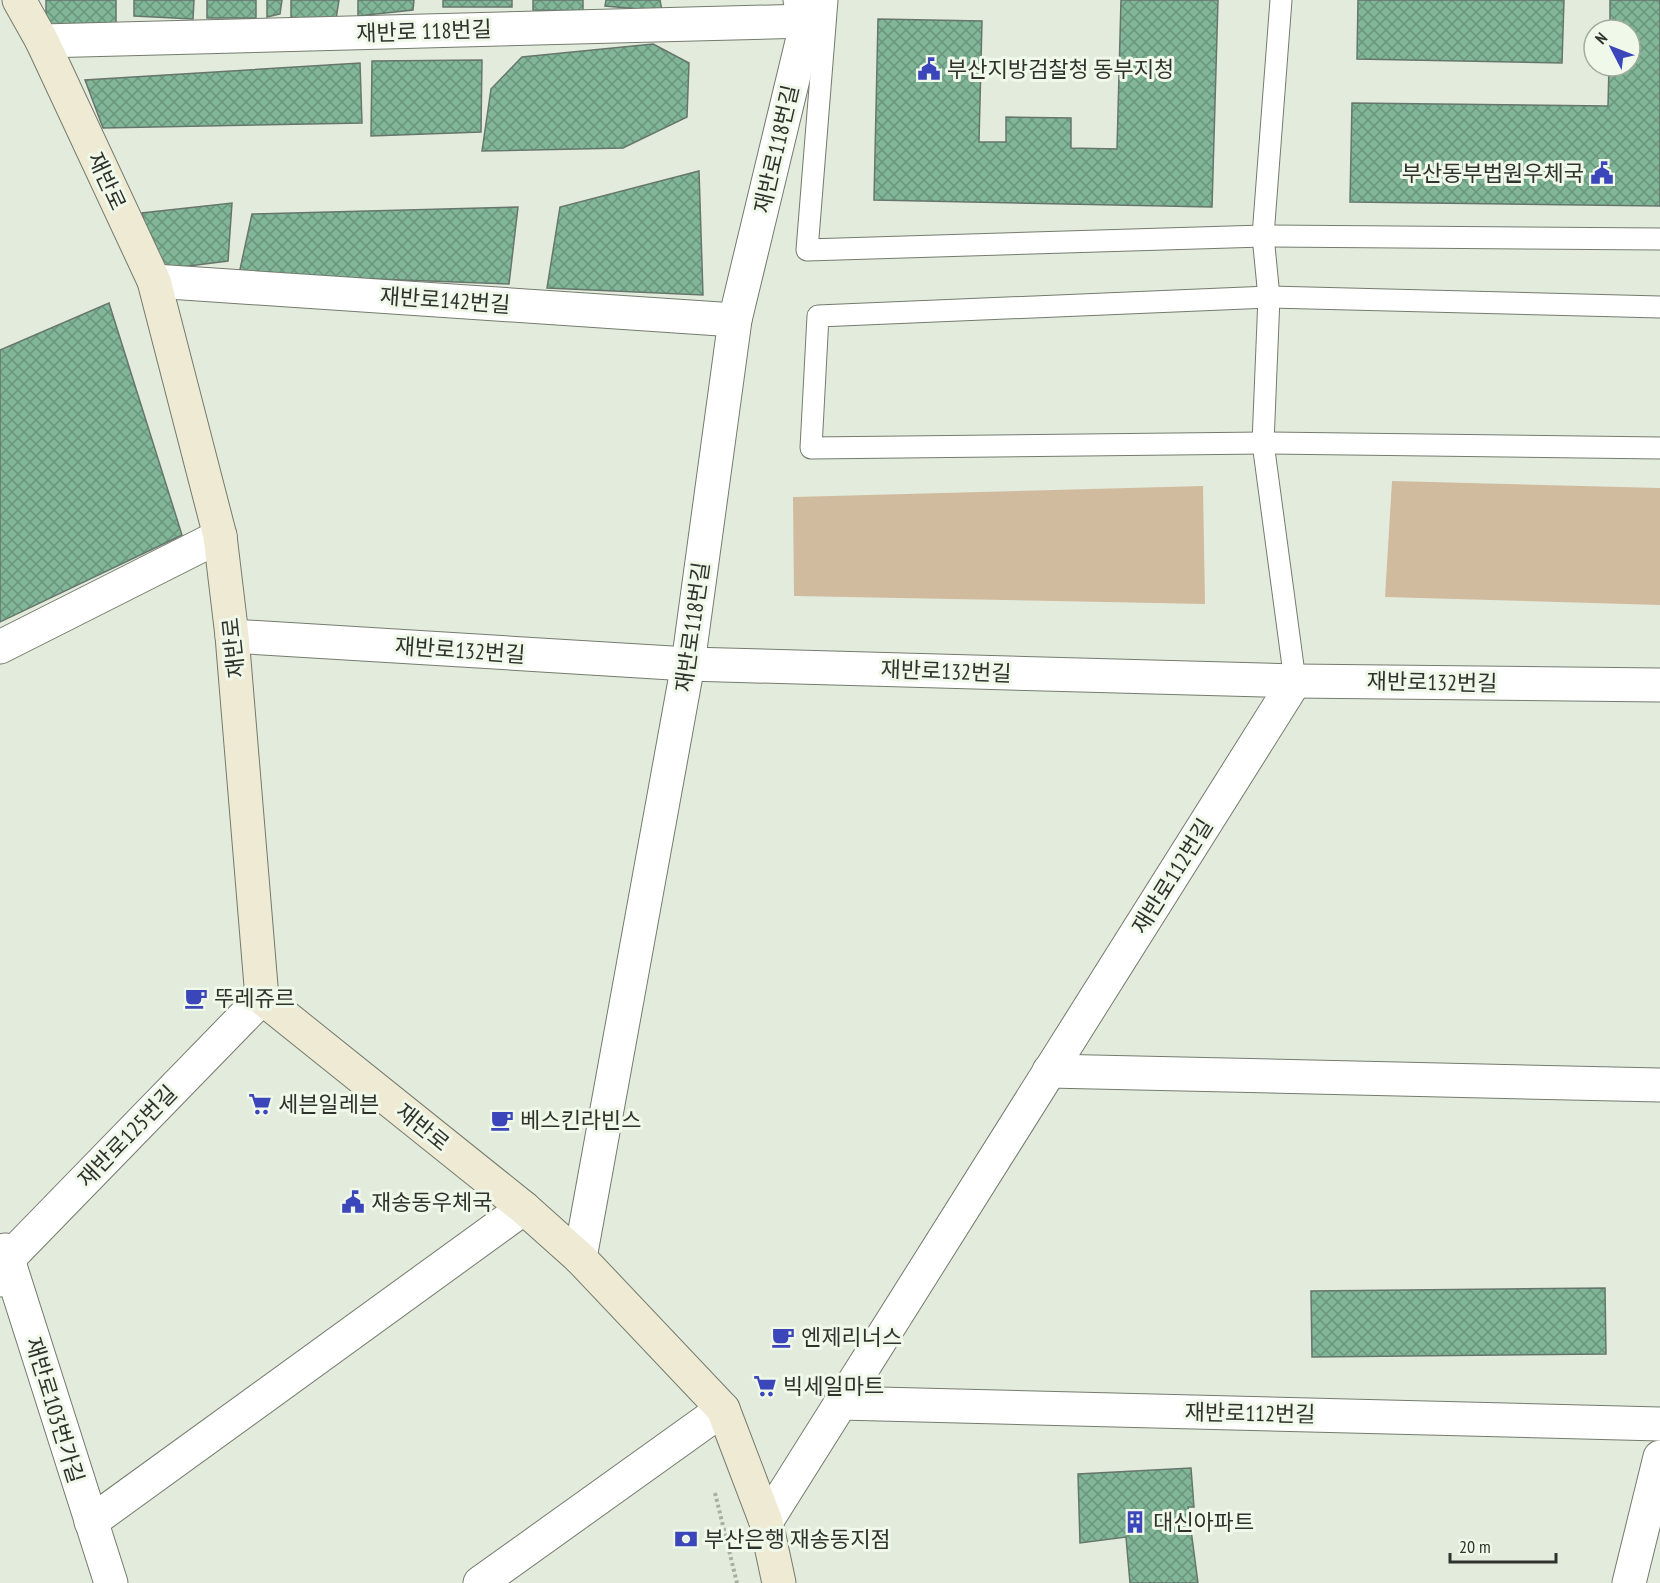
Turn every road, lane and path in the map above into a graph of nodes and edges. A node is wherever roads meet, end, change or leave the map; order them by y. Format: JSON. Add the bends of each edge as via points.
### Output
{"nodes":[{"id":1,"x":19,"y":0,"type":"edge"},
{"id":2,"x":1281,"y":0,"type":"edge"},
{"id":3,"x":811,"y":7,"type":"edge"},
{"id":4,"x":42,"y":41,"type":"junction"},
{"id":5,"x":1263,"y":236,"type":"junction"},
{"id":6,"x":1660,"y":239,"type":"edge"},
{"id":7,"x":154,"y":281,"type":"junction"},
{"id":8,"x":1269,"y":297,"type":"junction"},
{"id":9,"x":1660,"y":307,"type":"edge"},
{"id":10,"x":735,"y":320,"type":"junction"},
{"id":11,"x":1263,"y":443,"type":"junction"},
{"id":12,"x":1660,"y":448,"type":"edge"},
{"id":13,"x":220,"y":536,"type":"junction"},
{"id":14,"x":232,"y":636,"type":"junction"},
{"id":15,"x":0,"y":646,"type":"edge"},
{"id":16,"x":688,"y":664,"type":"junction"},
{"id":17,"x":1295,"y":681,"type":"junction"},
{"id":18,"x":1660,"y":685,"type":"edge"},
{"id":19,"x":262,"y":998,"type":"junction"},
{"id":20,"x":1049,"y":1071,"type":"junction"},
{"id":21,"x":1660,"y":1085,"type":"edge"},
{"id":22,"x":525,"y":1208,"type":"junction"},
{"id":23,"x":580,"y":1258,"type":"junction"},
{"id":24,"x":2,"y":1260,"type":"edge"},
{"id":25,"x":840,"y":1403,"type":"junction"},
{"id":26,"x":723,"y":1409,"type":"junction"},
{"id":27,"x":1660,"y":1424,"type":"edge"},
{"id":28,"x":1660,"y":1457,"type":"edge"},
{"id":29,"x":712,"y":1482,"type":"dead end"},
{"id":30,"x":91,"y":1522,"type":"junction"},
{"id":31,"x":766,"y":1522,"type":"junction"},
{"id":32,"x":111,"y":1583,"type":"edge"},
{"id":33,"x":480,"y":1583,"type":"edge"},
{"id":34,"x":737,"y":1583,"type":"edge"},
{"id":35,"x":779,"y":1583,"type":"edge"},
{"id":36,"x":1629,"y":1583,"type":"edge"}],
"edges":[{"from":1,"to":4,"type":"main road","name":"재반로"},
{"from":2,"to":5,"type":"lane"},
{"from":3,"to":4,"type":"street","name":"재반로 118번길"},
{"from":3,"to":5,"type":"lane","via":[[807,250]]},
{"from":3,"to":10,"type":"street","name":"재반로118번길"},
{"from":4,"to":7,"type":"main road","name":"재반로"},
{"from":5,"to":6,"type":"lane"},
{"from":5,"to":8,"type":"lane"},
{"from":7,"to":10,"type":"street","name":"재반로142번길"},
{"from":7,"to":13,"type":"main road","name":"재반로"},
{"from":8,"to":9,"type":"lane"},
{"from":8,"to":11,"type":"lane"},
{"from":8,"to":11,"type":"lane","via":[[818,316],[811,448]]},
{"from":10,"to":16,"type":"street","name":"재반로118번길"},
{"from":11,"to":12,"type":"lane"},
{"from":11,"to":17,"type":"lane"},
{"from":13,"to":14,"type":"main road","name":"재반로"},
{"from":13,"to":15,"type":"street"},
{"from":14,"to":16,"type":"street","name":"재반로132번길"},
{"from":14,"to":19,"type":"main road","name":"재반로"},
{"from":16,"to":17,"type":"street","name":"재반로132번길"},
{"from":16,"to":23,"type":"street","name":"재반로118번길"},
{"from":17,"to":18,"type":"street","name":"재반로132번길"},
{"from":17,"to":20,"type":"street","name":"재반로112번길"},
{"from":19,"to":22,"type":"main road","name":"재반로"},
{"from":19,"to":24,"type":"street","name":"재반로125번길"},
{"from":20,"to":21,"type":"street"},
{"from":20,"to":25,"type":"street","name":"재반로112번길"},
{"from":22,"to":23,"type":"main road","name":"재반로"},
{"from":22,"to":30,"type":"street"},
{"from":23,"to":26,"type":"main road","name":"재반로"},
{"from":24,"to":30,"type":"street","name":"재반로103번가길"},
{"from":25,"to":27,"type":"street","name":"재반로112번길"},
{"from":25,"to":31,"type":"street","name":"재반로112번길"},
{"from":26,"to":31,"type":"main road","name":"재반로"},
{"from":26,"to":33,"type":"street"},
{"from":28,"to":36,"type":"street"},
{"from":29,"to":34,"type":"path"},
{"from":30,"to":32,"type":"street","name":"재반로103번가길"},
{"from":31,"to":35,"type":"main road","name":"재반로"}]}
